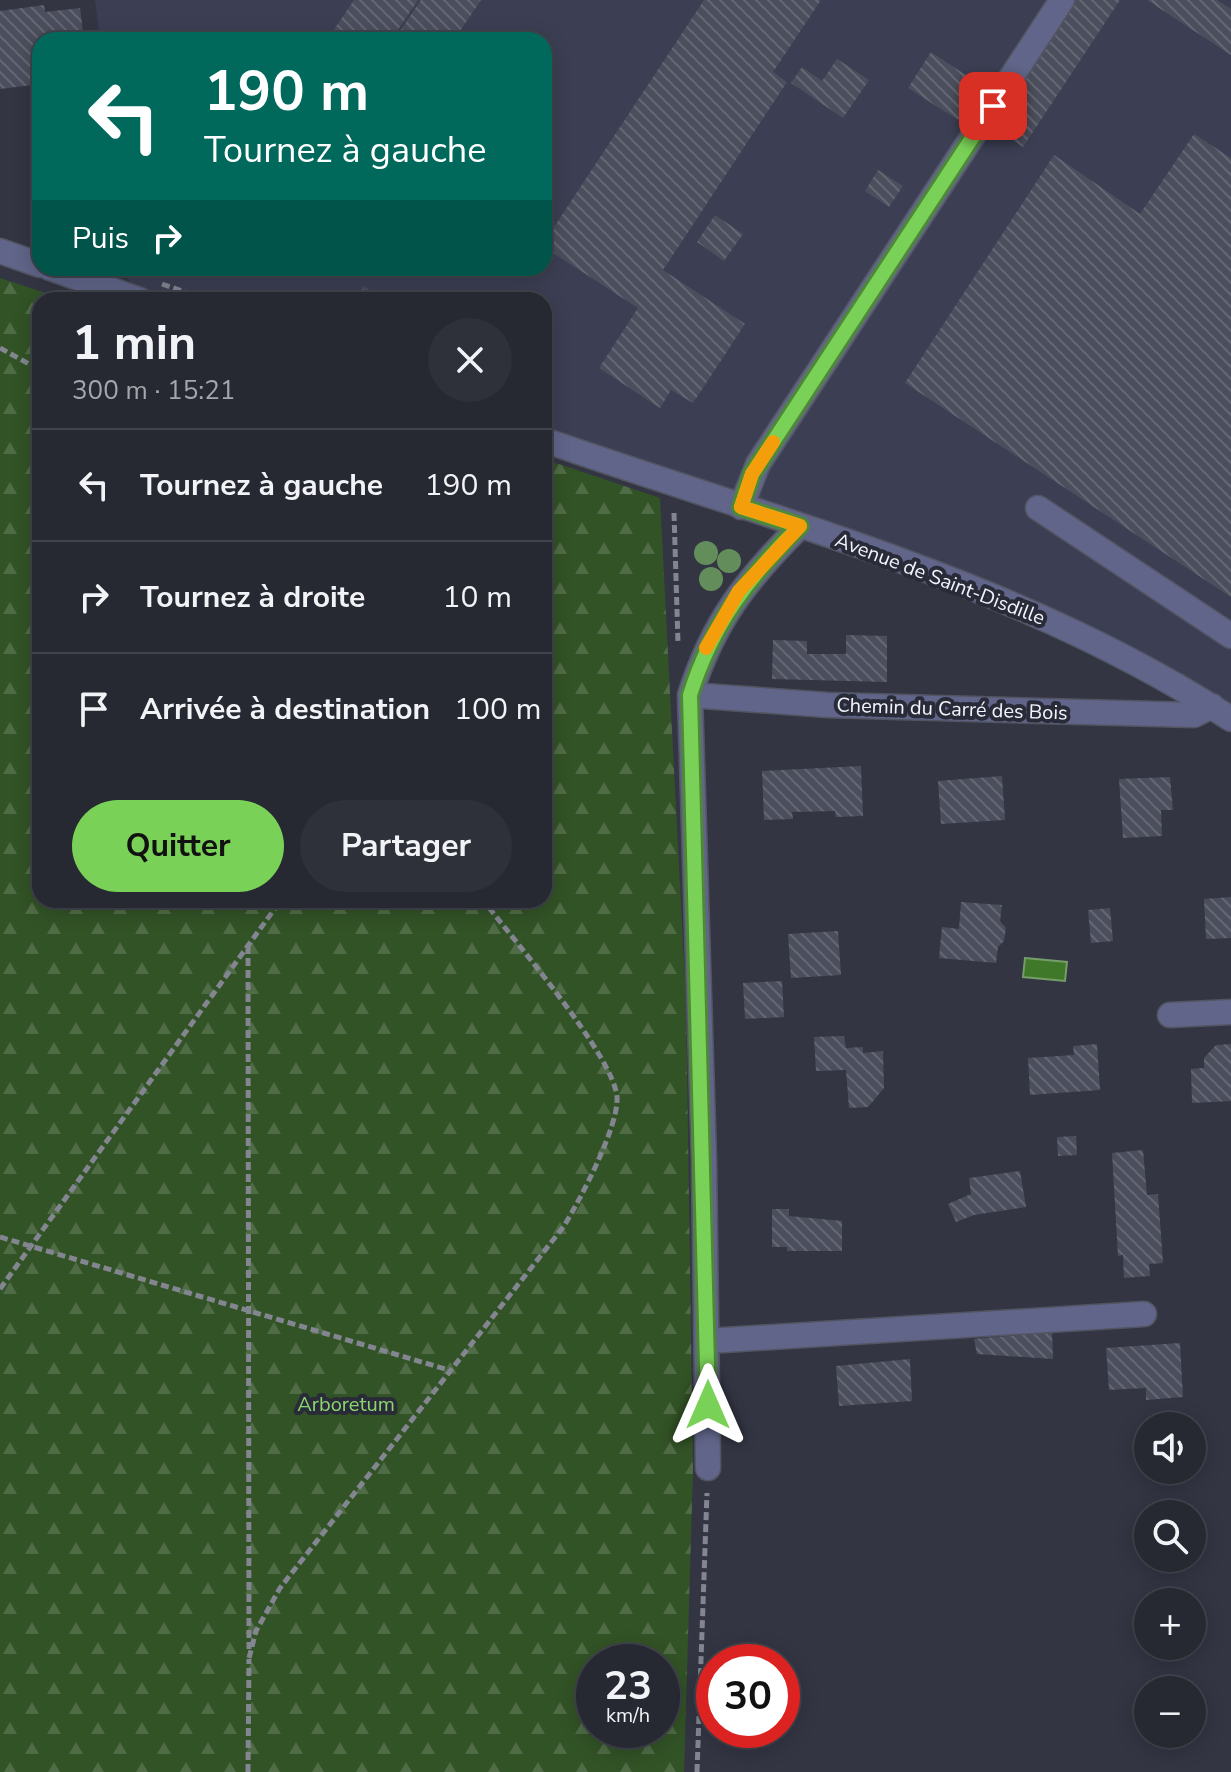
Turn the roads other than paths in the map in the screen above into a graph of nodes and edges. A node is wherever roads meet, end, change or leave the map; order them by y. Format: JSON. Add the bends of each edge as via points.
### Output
{"nodes":[{"id":1,"x":1062,"y":0,"type":"edge"},
{"id":2,"x":0,"y":251,"type":"edge"},
{"id":3,"x":32,"y":262,"type":"edge"},
{"id":4,"x":72,"y":276,"type":"edge"},
{"id":5,"x":118,"y":292,"type":"edge"},
{"id":6,"x":552,"y":443,"type":"edge"},
{"id":7,"x":741,"y":507,"type":"junction"},
{"id":8,"x":1038,"y":508,"type":"dead end"},
{"id":9,"x":800,"y":526,"type":"junction"},
{"id":10,"x":1231,"y":636,"type":"edge"},
{"id":11,"x":690,"y":695,"type":"junction"},
{"id":12,"x":1226,"y":715,"type":"edge"},
{"id":13,"x":1231,"y":1012,"type":"edge"},
{"id":14,"x":1170,"y":1015,"type":"dead end"},
{"id":15,"x":1144,"y":1314,"type":"dead end"},
{"id":16,"x":708,"y":1341,"type":"junction"},
{"id":17,"x":708,"y":1468,"type":"road end"}],
"edges":[{"from":1,"to":7,"type":"street","via":[[758,464]]},
{"from":2,"to":3,"type":"street"},
{"from":4,"to":5,"type":"street"},
{"from":6,"to":7,"type":"street","name":"Avenue de Saint-Disdille"},
{"from":7,"to":9,"type":"street","name":"Avenue de Saint-Disdille"},
{"from":8,"to":10,"type":"street"},
{"from":9,"to":11,"type":"street","via":[[728,608],[701,659]]},
{"from":9,"to":12,"type":"street","name":"Avenue de Saint-Disdille","via":[[994,595],[1115,651]]},
{"from":11,"to":12,"type":"street","name":"Chemin du Carré des Bois","via":[[827,705]]},
{"from":11,"to":16,"type":"street"},
{"from":13,"to":14,"type":"street"},
{"from":15,"to":16,"type":"street"},
{"from":16,"to":17,"type":"street"}]}
